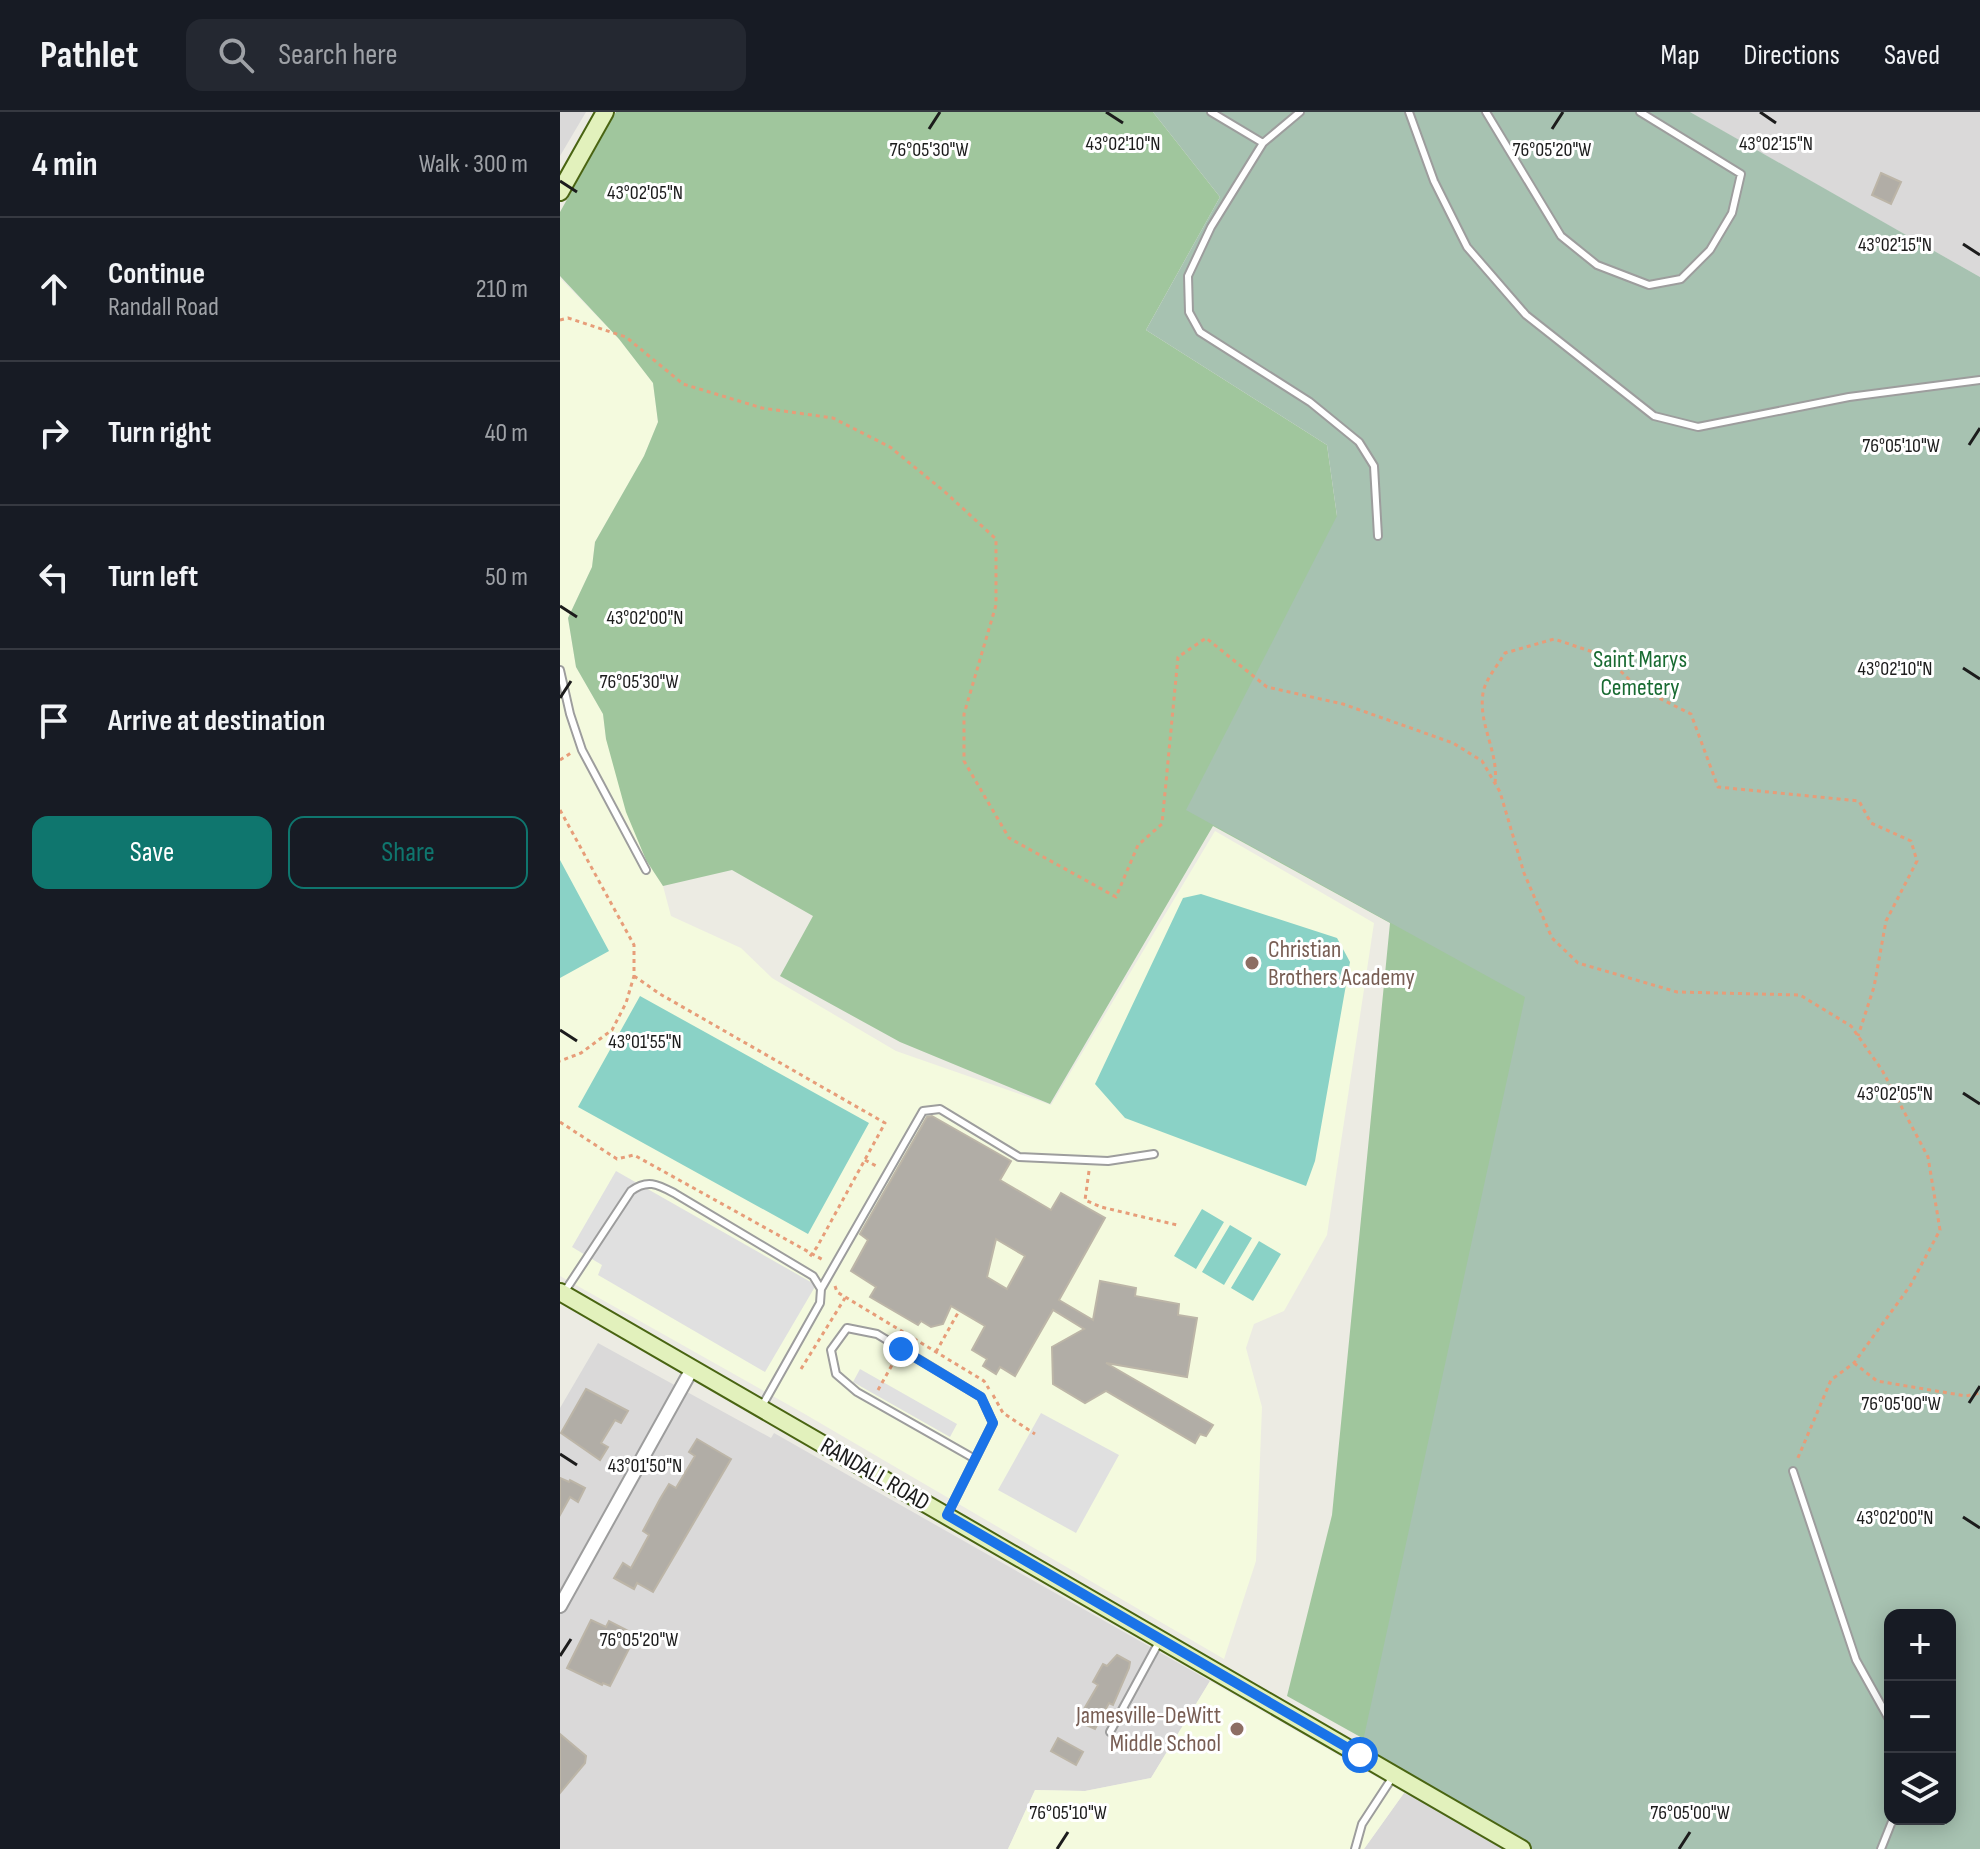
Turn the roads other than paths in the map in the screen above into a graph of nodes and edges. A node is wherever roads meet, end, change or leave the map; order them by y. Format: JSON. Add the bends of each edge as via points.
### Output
{"nodes":[{"id":1,"x":605,"y":112,"type":"edge"},
{"id":2,"x":1211,"y":112,"type":"edge"},
{"id":3,"x":1300,"y":112,"type":"edge"},
{"id":4,"x":1409,"y":112,"type":"edge"},
{"id":5,"x":1486,"y":112,"type":"edge"},
{"id":6,"x":1640,"y":112,"type":"edge"},
{"id":7,"x":1263,"y":143,"type":"junction"},
{"id":8,"x":560,"y":192,"type":"edge"},
{"id":9,"x":1980,"y":380,"type":"edge"},
{"id":10,"x":1378,"y":536,"type":"dead end"},
{"id":11,"x":560,"y":670,"type":"edge"},
{"id":12,"x":646,"y":870,"type":"dead end"},
{"id":13,"x":1154,"y":1154,"type":"dead end"},
{"id":14,"x":821,"y":1289,"type":"junction"},
{"id":15,"x":562,"y":1293,"type":"edge"},
{"id":16,"x":692,"y":1369,"type":"junction"},
{"id":17,"x":761,"y":1408,"type":"junction"},
{"id":18,"x":975,"y":1459,"type":"junction"},
{"id":19,"x":1793,"y":1471,"type":"road end"},
{"id":20,"x":947,"y":1515,"type":"junction"},
{"id":21,"x":560,"y":1606,"type":"edge"},
{"id":22,"x":1160,"y":1639,"type":"junction"},
{"id":23,"x":1884,"y":1710,"type":"edge"},
{"id":24,"x":1110,"y":1732,"type":"dead end"},
{"id":25,"x":1394,"y":1775,"type":"junction"},
{"id":26,"x":1891,"y":1825,"type":"edge"},
{"id":27,"x":1355,"y":1849,"type":"edge"},
{"id":28,"x":1522,"y":1849,"type":"edge"},
{"id":29,"x":1881,"y":1849,"type":"edge"}],
"edges":[{"from":1,"to":8,"type":"street"},
{"from":2,"to":7,"type":"lane"},
{"from":3,"to":7,"type":"lane"},
{"from":4,"to":9,"type":"lane","via":[[1434,181],[1467,247],[1526,315],[1654,416],[1698,427],[1849,397]]},
{"from":5,"to":6,"type":"lane","via":[[1561,236],[1597,265],[1649,285],[1681,279],[1710,250],[1732,213],[1741,174]]},
{"from":7,"to":10,"type":"lane","via":[[1211,227],[1188,276],[1189,312],[1200,332],[1310,402],[1359,442],[1374,466]]},
{"from":11,"to":12,"type":"lane","via":[[582,750]]},
{"from":13,"to":14,"type":"lane","via":[[1108,1161],[1019,1157],[940,1109],[923,1111]]},
{"from":14,"to":15,"type":"lane","via":[[813,1276],[655,1183],[631,1191]]},
{"from":14,"to":17,"type":"lane","via":[[820,1303]]},
{"from":15,"to":16,"type":"street","name":"RANDALL ROAD"},
{"from":16,"to":17,"type":"street","name":"RANDALL ROAD"},
{"from":16,"to":21,"type":"street"},
{"from":17,"to":20,"type":"street","name":"RANDALL ROAD"},
{"from":18,"to":18,"type":"lane","via":[[993,1423],[981,1397],[877,1334],[847,1328],[831,1350],[836,1374]]},
{"from":18,"to":20,"type":"lane"},
{"from":19,"to":23,"type":"lane","via":[[1856,1660]]},
{"from":20,"to":22,"type":"street","name":"RANDALL ROAD"},
{"from":22,"to":24,"type":"lane"},
{"from":22,"to":25,"type":"street","name":"RANDALL ROAD"},
{"from":25,"to":27,"type":"lane","via":[[1362,1824]]},
{"from":25,"to":28,"type":"street","name":"RANDALL ROAD"},
{"from":26,"to":29,"type":"lane"}]}
